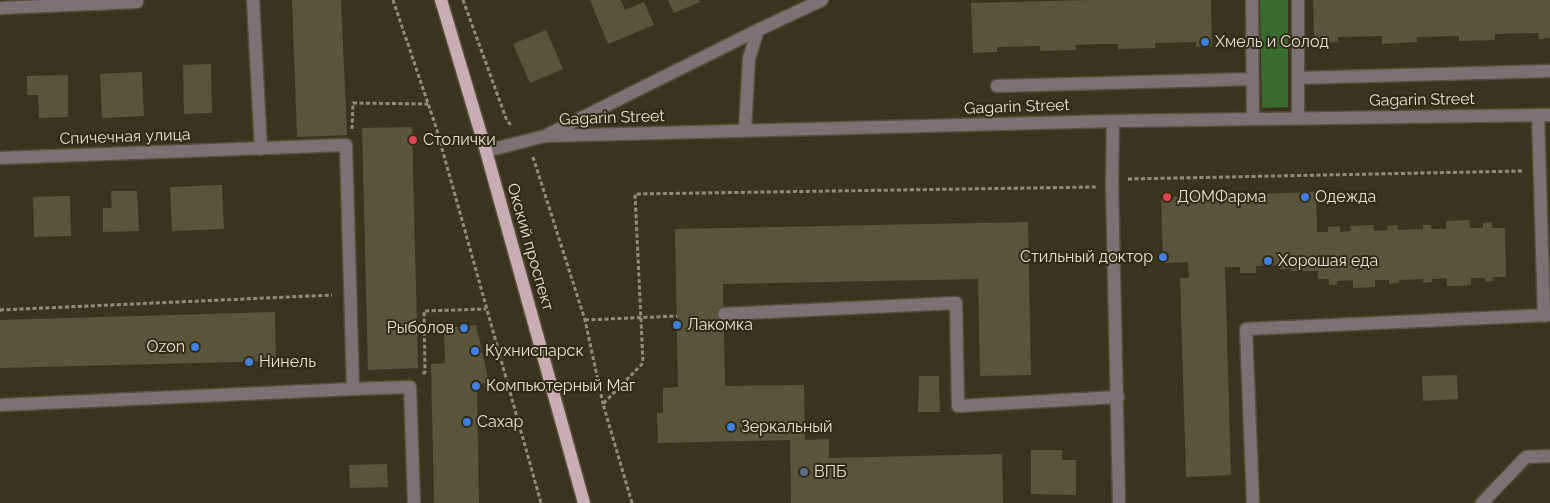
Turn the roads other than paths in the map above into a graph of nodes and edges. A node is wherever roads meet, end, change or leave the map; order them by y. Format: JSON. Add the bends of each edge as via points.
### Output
{"nodes":[{"id":1,"x":253,"y":0,"type":"edge"},
{"id":2,"x":441,"y":0,"type":"edge"},
{"id":3,"x":822,"y":0,"type":"edge"},
{"id":4,"x":1252,"y":0,"type":"edge"},
{"id":5,"x":1298,"y":0,"type":"edge"},
{"id":6,"x":137,"y":2,"type":"dead end"},
{"id":7,"x":0,"y":8,"type":"edge"},
{"id":8,"x":758,"y":30,"type":"junction"},
{"id":9,"x":1550,"y":71,"type":"edge"},
{"id":10,"x":1298,"y":78,"type":"junction"},
{"id":11,"x":1252,"y":79,"type":"junction"},
{"id":12,"x":997,"y":86,"type":"dead end"},
{"id":13,"x":1544,"y":115,"type":"edge"},
{"id":14,"x":1298,"y":117,"type":"junction"},
{"id":15,"x":1253,"y":118,"type":"junction"},
{"id":16,"x":1113,"y":120,"type":"junction"},
{"id":17,"x":745,"y":130,"type":"junction"},
{"id":18,"x":545,"y":136,"type":"junction"},
{"id":19,"x":256,"y":149,"type":"junction"},
{"id":20,"x":486,"y":151,"type":"junction"},
{"id":21,"x":0,"y":158,"type":"edge"},
{"id":22,"x":724,"y":314,"type":"dead end"},
{"id":23,"x":1547,"y":316,"type":"edge"},
{"id":24,"x":353,"y":389,"type":"junction"},
{"id":25,"x":1118,"y":397,"type":"junction"},
{"id":26,"x":0,"y":405,"type":"edge"},
{"id":27,"x":1550,"y":456,"type":"edge"},
{"id":28,"x":414,"y":503,"type":"edge"},
{"id":29,"x":584,"y":503,"type":"edge"},
{"id":30,"x":1119,"y":503,"type":"edge"},
{"id":31,"x":1253,"y":503,"type":"edge"},
{"id":32,"x":1482,"y":503,"type":"edge"}],
"edges":[{"from":1,"to":19,"type":"street"},
{"from":2,"to":20,"type":"main road","name":"Окский проспект"},
{"from":3,"to":8,"type":"street"},
{"from":4,"to":11,"type":"street"},
{"from":5,"to":10,"type":"street"},
{"from":6,"to":7,"type":"street"},
{"from":8,"to":17,"type":"street","via":[[749,58]]},
{"from":8,"to":18,"type":"street"},
{"from":9,"to":10,"type":"street"},
{"from":10,"to":14,"type":"street"},
{"from":11,"to":12,"type":"street"},
{"from":11,"to":15,"type":"street"},
{"from":13,"to":14,"type":"street","name":"Gagarin Street"},
{"from":13,"to":23,"type":"street","via":[[1540,171]]},
{"from":14,"to":15,"type":"street","name":"Gagarin Street"},
{"from":15,"to":16,"type":"street","name":"Gagarin Street"},
{"from":16,"to":17,"type":"street","name":"Gagarin Street"},
{"from":16,"to":25,"type":"street"},
{"from":17,"to":18,"type":"street","name":"Gagarin Street"},
{"from":18,"to":20,"type":"street","name":"Gagarin Street"},
{"from":19,"to":21,"type":"street","name":"Спичечная улица"},
{"from":19,"to":24,"type":"street","name":"Спичечная улица","via":[[346,145]]},
{"from":20,"to":29,"type":"main road","name":"Окский проспект"},
{"from":22,"to":25,"type":"street","via":[[956,303],[958,406]]},
{"from":23,"to":31,"type":"street","via":[[1246,328]]},
{"from":24,"to":26,"type":"street"},
{"from":24,"to":28,"type":"street","via":[[410,387]]},
{"from":25,"to":30,"type":"street"},
{"from":27,"to":32,"type":"street","via":[[1526,457]]}]}
